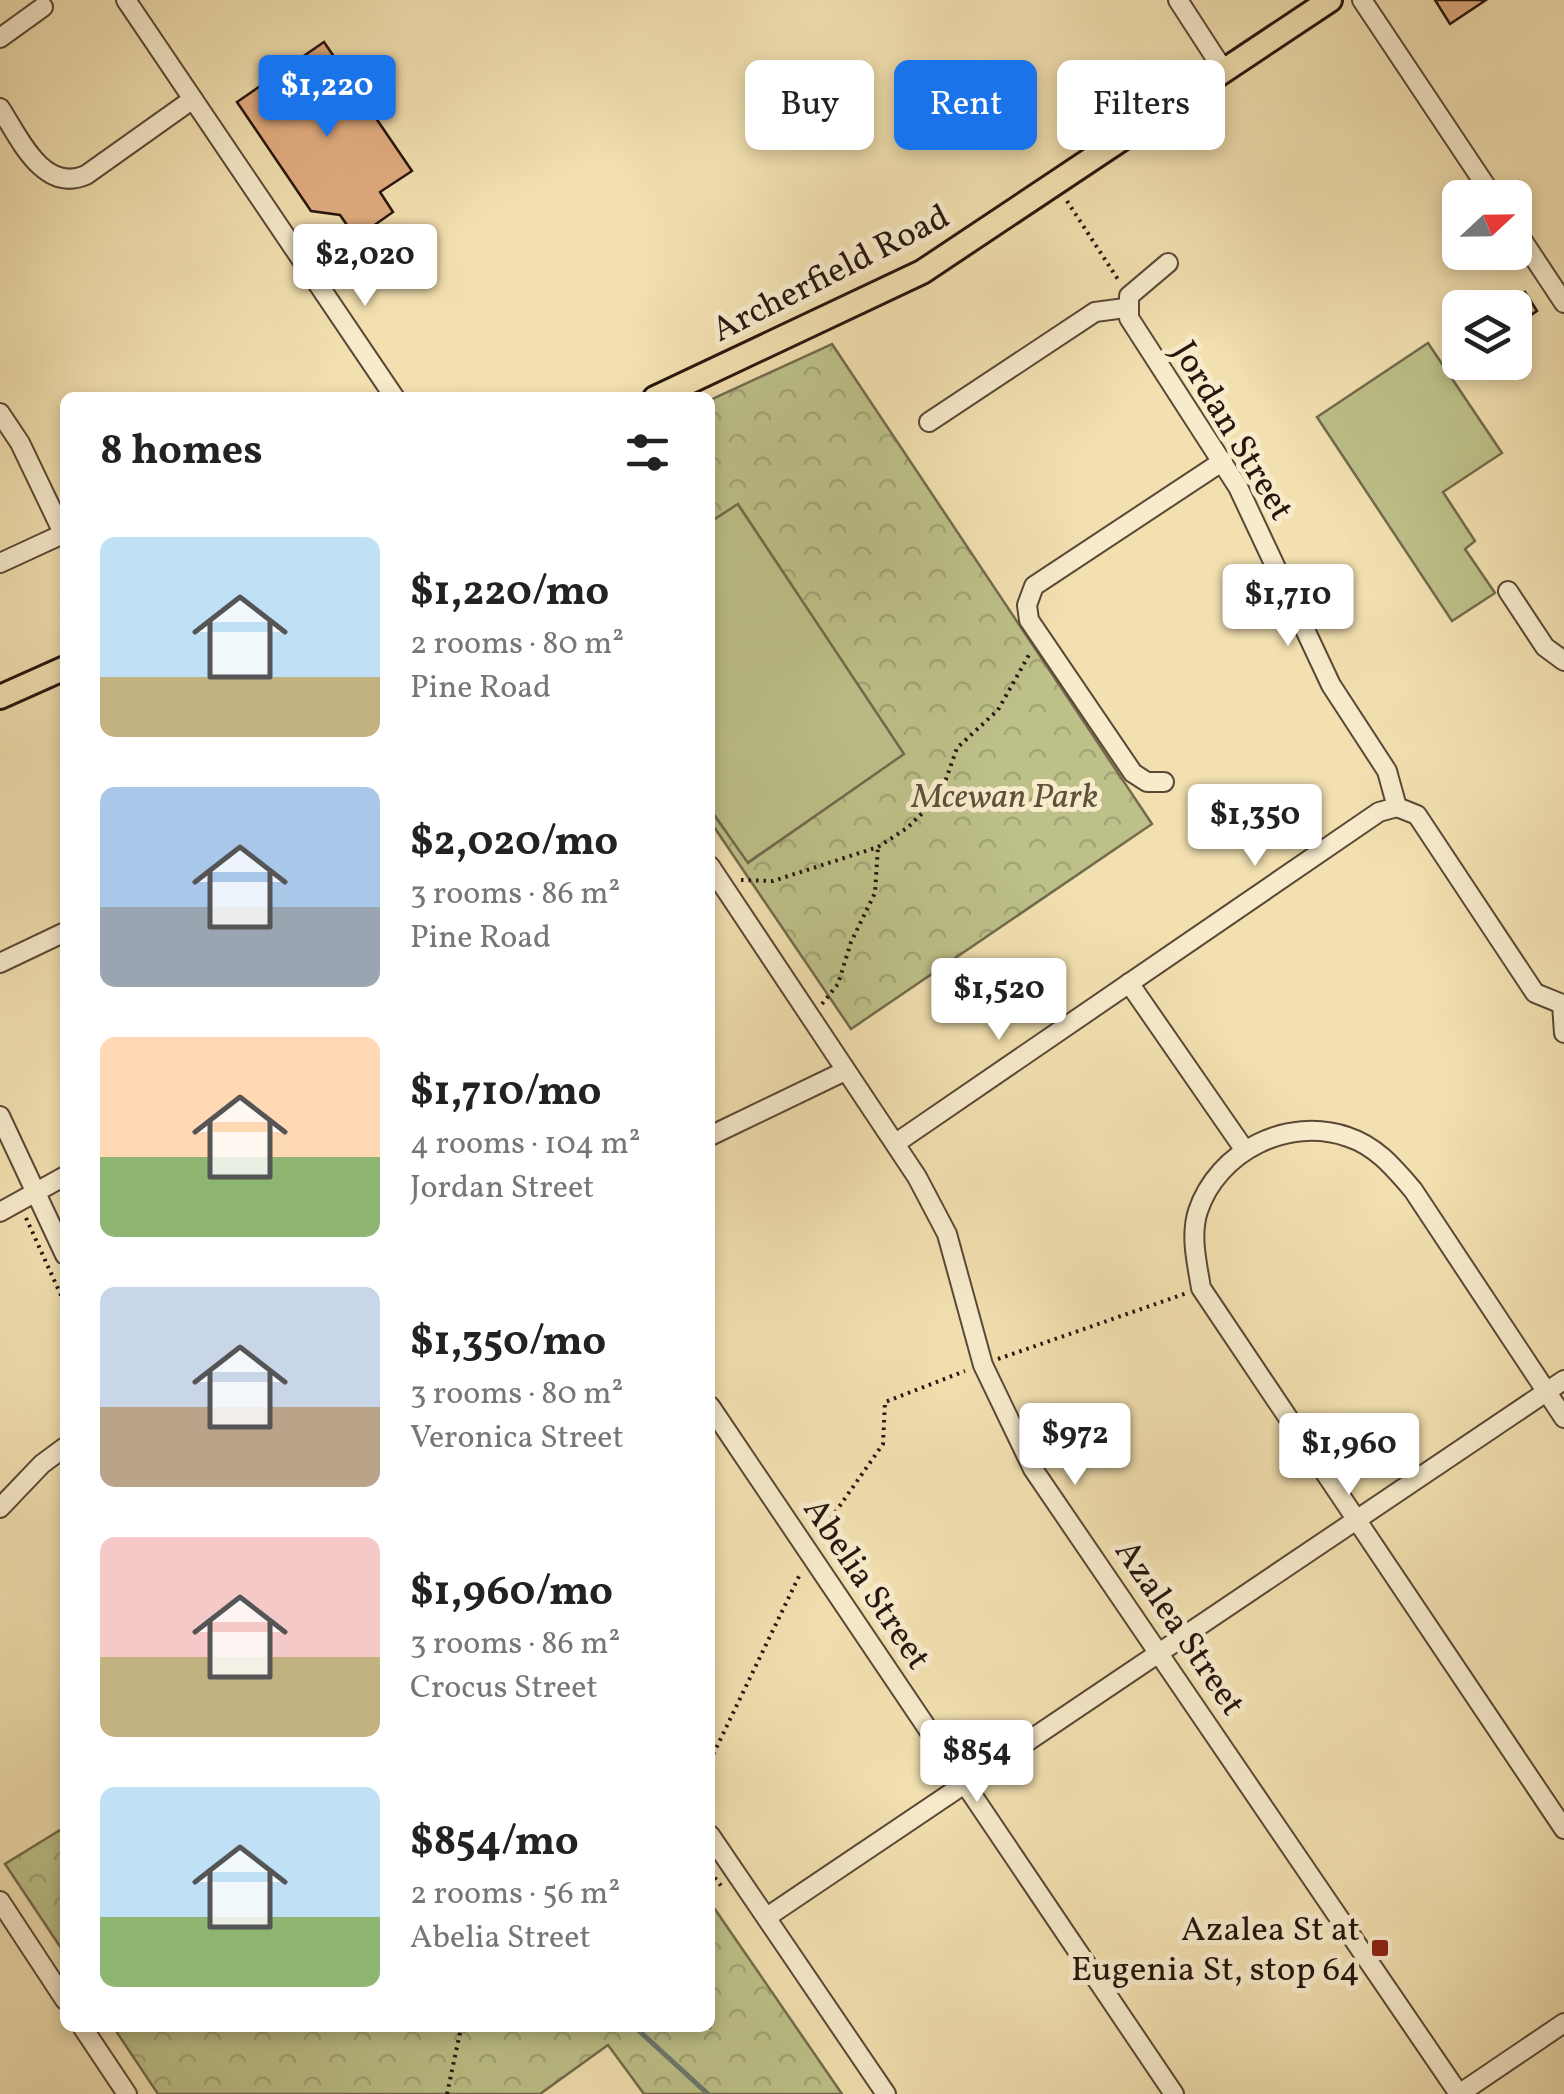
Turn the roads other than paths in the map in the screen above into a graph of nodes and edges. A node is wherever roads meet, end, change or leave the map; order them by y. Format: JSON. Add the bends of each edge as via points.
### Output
{"nodes":[{"id":1,"x":126,"y":0,"type":"edge"},
{"id":2,"x":1178,"y":0,"type":"edge"},
{"id":3,"x":1330,"y":0,"type":"edge"},
{"id":4,"x":1362,"y":0,"type":"edge"},
{"id":5,"x":44,"y":7,"type":"dead end"},
{"id":6,"x":0,"y":38,"type":"edge"},
{"id":7,"x":1217,"y":60,"type":"edge"},
{"id":8,"x":1225,"y":70,"type":"edge"},
{"id":9,"x":193,"y":99,"type":"junction"},
{"id":10,"x":4,"y":121,"type":"edge"},
{"id":11,"x":1107,"y":150,"type":"edge"},
{"id":12,"x":1482,"y":180,"type":"edge"},
{"id":13,"x":1532,"y":254,"type":"edge"},
{"id":14,"x":1168,"y":263,"type":"dead end"},
{"id":15,"x":1127,"y":302,"type":"junction"},
{"id":16,"x":1564,"y":302,"type":"edge"},
{"id":17,"x":391,"y":392,"type":"edge"},
{"id":18,"x":667,"y":392,"type":"edge"},
{"id":19,"x":0,"y":413,"type":"edge"},
{"id":20,"x":929,"y":422,"type":"dead end"},
{"id":21,"x":1223,"y":461,"type":"junction"},
{"id":22,"x":60,"y":527,"type":"edge"},
{"id":23,"x":60,"y":537,"type":"edge"},
{"id":24,"x":0,"y":563,"type":"edge"},
{"id":25,"x":1508,"y":591,"type":"dead end"},
{"id":26,"x":1564,"y":661,"type":"edge"},
{"id":27,"x":60,"y":670,"type":"edge"},
{"id":28,"x":0,"y":697,"type":"edge"},
{"id":29,"x":1164,"y":782,"type":"dead end"},
{"id":30,"x":1397,"y":807,"type":"junction"},
{"id":31,"x":715,"y":878,"type":"edge"},
{"id":32,"x":60,"y":934,"type":"edge"},
{"id":33,"x":0,"y":962,"type":"edge"},
{"id":34,"x":1130,"y":983,"type":"junction"},
{"id":35,"x":1563,"y":1004,"type":"edge"},
{"id":36,"x":1564,"y":1033,"type":"edge"},
{"id":37,"x":845,"y":1071,"type":"junction"},
{"id":38,"x":0,"y":1116,"type":"edge"},
{"id":39,"x":715,"y":1134,"type":"edge"},
{"id":40,"x":896,"y":1143,"type":"junction"},
{"id":41,"x":1244,"y":1149,"type":"junction"},
{"id":42,"x":60,"y":1179,"type":"edge"},
{"id":43,"x":27,"y":1197,"type":"junction"},
{"id":44,"x":0,"y":1212,"type":"edge"},
{"id":45,"x":60,"y":1247,"type":"edge"},
{"id":46,"x":1564,"y":1380,"type":"edge"},
{"id":47,"x":1546,"y":1392,"type":"junction"},
{"id":48,"x":715,"y":1413,"type":"edge"},
{"id":49,"x":1564,"y":1418,"type":"edge"},
{"id":50,"x":60,"y":1452,"type":"edge"},
{"id":51,"x":0,"y":1508,"type":"edge"},
{"id":52,"x":1355,"y":1523,"type":"junction"},
{"id":53,"x":1160,"y":1652,"type":"junction"},
{"id":54,"x":964,"y":1785,"type":"junction"},
{"id":55,"x":1564,"y":1829,"type":"edge"},
{"id":56,"x":715,"y":1842,"type":"edge"},
{"id":57,"x":0,"y":1901,"type":"edge"},
{"id":58,"x":767,"y":1916,"type":"junction"},
{"id":59,"x":60,"y":1992,"type":"edge"},
{"id":60,"x":1564,"y":2023,"type":"edge"},
{"id":61,"x":86,"y":2032,"type":"edge"},
{"id":62,"x":127,"y":2094,"type":"edge"},
{"id":63,"x":886,"y":2094,"type":"edge"},
{"id":64,"x":1174,"y":2094,"type":"edge"},
{"id":65,"x":1459,"y":2094,"type":"edge"}],
"edges":[{"from":1,"to":9,"type":"street"},
{"from":2,"to":7,"type":"street"},
{"from":3,"to":8,"type":"main road","name":"Archerfield Road"},
{"from":4,"to":12,"type":"street"},
{"from":5,"to":6,"type":"street"},
{"from":9,"to":10,"type":"street","via":[[86,176],[70,180],[44,170]]},
{"from":9,"to":17,"type":"street"},
{"from":11,"to":18,"type":"main road","name":"Archerfield Road","via":[[922,272]]},
{"from":13,"to":16,"type":"street"},
{"from":14,"to":15,"type":"street"},
{"from":15,"to":20,"type":"street","via":[[1095,312]]},
{"from":15,"to":21,"type":"street","name":"Jordan Street"},
{"from":19,"to":22,"type":"street"},
{"from":21,"to":29,"type":"street","via":[[1034,586],[1027,605],[1041,638],[1133,772],[1147,782]]},
{"from":21,"to":30,"type":"street","name":"Jordan Street","via":[[1331,685],[1387,771]]},
{"from":23,"to":24,"type":"street"},
{"from":25,"to":26,"type":"street","via":[[1545,647]]},
{"from":27,"to":28,"type":"main road"},
{"from":30,"to":34,"type":"street","via":[[1379,812]]},
{"from":30,"to":35,"type":"street","name":"Jordan Street","via":[[1417,814],[1535,993]]},
{"from":31,"to":37,"type":"street","name":"Azalea Street"},
{"from":32,"to":33,"type":"street"},
{"from":34,"to":40,"type":"street"},
{"from":34,"to":41,"type":"street"},
{"from":35,"to":36,"type":"street","name":"Jordan Street"},
{"from":37,"to":39,"type":"street"},
{"from":37,"to":40,"type":"street","name":"Azalea Street"},
{"from":38,"to":43,"type":"street"},
{"from":40,"to":53,"type":"street","name":"Azalea Street","via":[[947,1234],[983,1365],[1033,1469]]},
{"from":41,"to":47,"type":"street","via":[[1318,1130],[1350,1137],[1385,1157]]},
{"from":41,"to":52,"type":"street","via":[[1217,1174],[1198,1212],[1194,1247],[1201,1288]]},
{"from":42,"to":43,"type":"street"},
{"from":43,"to":44,"type":"street"},
{"from":43,"to":45,"type":"street"},
{"from":46,"to":47,"type":"street"},
{"from":47,"to":49,"type":"street"},
{"from":47,"to":52,"type":"street"},
{"from":48,"to":54,"type":"street","name":"Abelia Street"},
{"from":50,"to":51,"type":"street"},
{"from":52,"to":53,"type":"street"},
{"from":52,"to":55,"type":"street"},
{"from":53,"to":54,"type":"street"},
{"from":53,"to":65,"type":"street","name":"Azalea Street"},
{"from":54,"to":58,"type":"street"},
{"from":54,"to":64,"type":"street","name":"Abelia Street"},
{"from":56,"to":58,"type":"street"},
{"from":57,"to":59,"type":"street"},
{"from":58,"to":63,"type":"street"},
{"from":60,"to":65,"type":"street"},
{"from":61,"to":62,"type":"street"}]}
